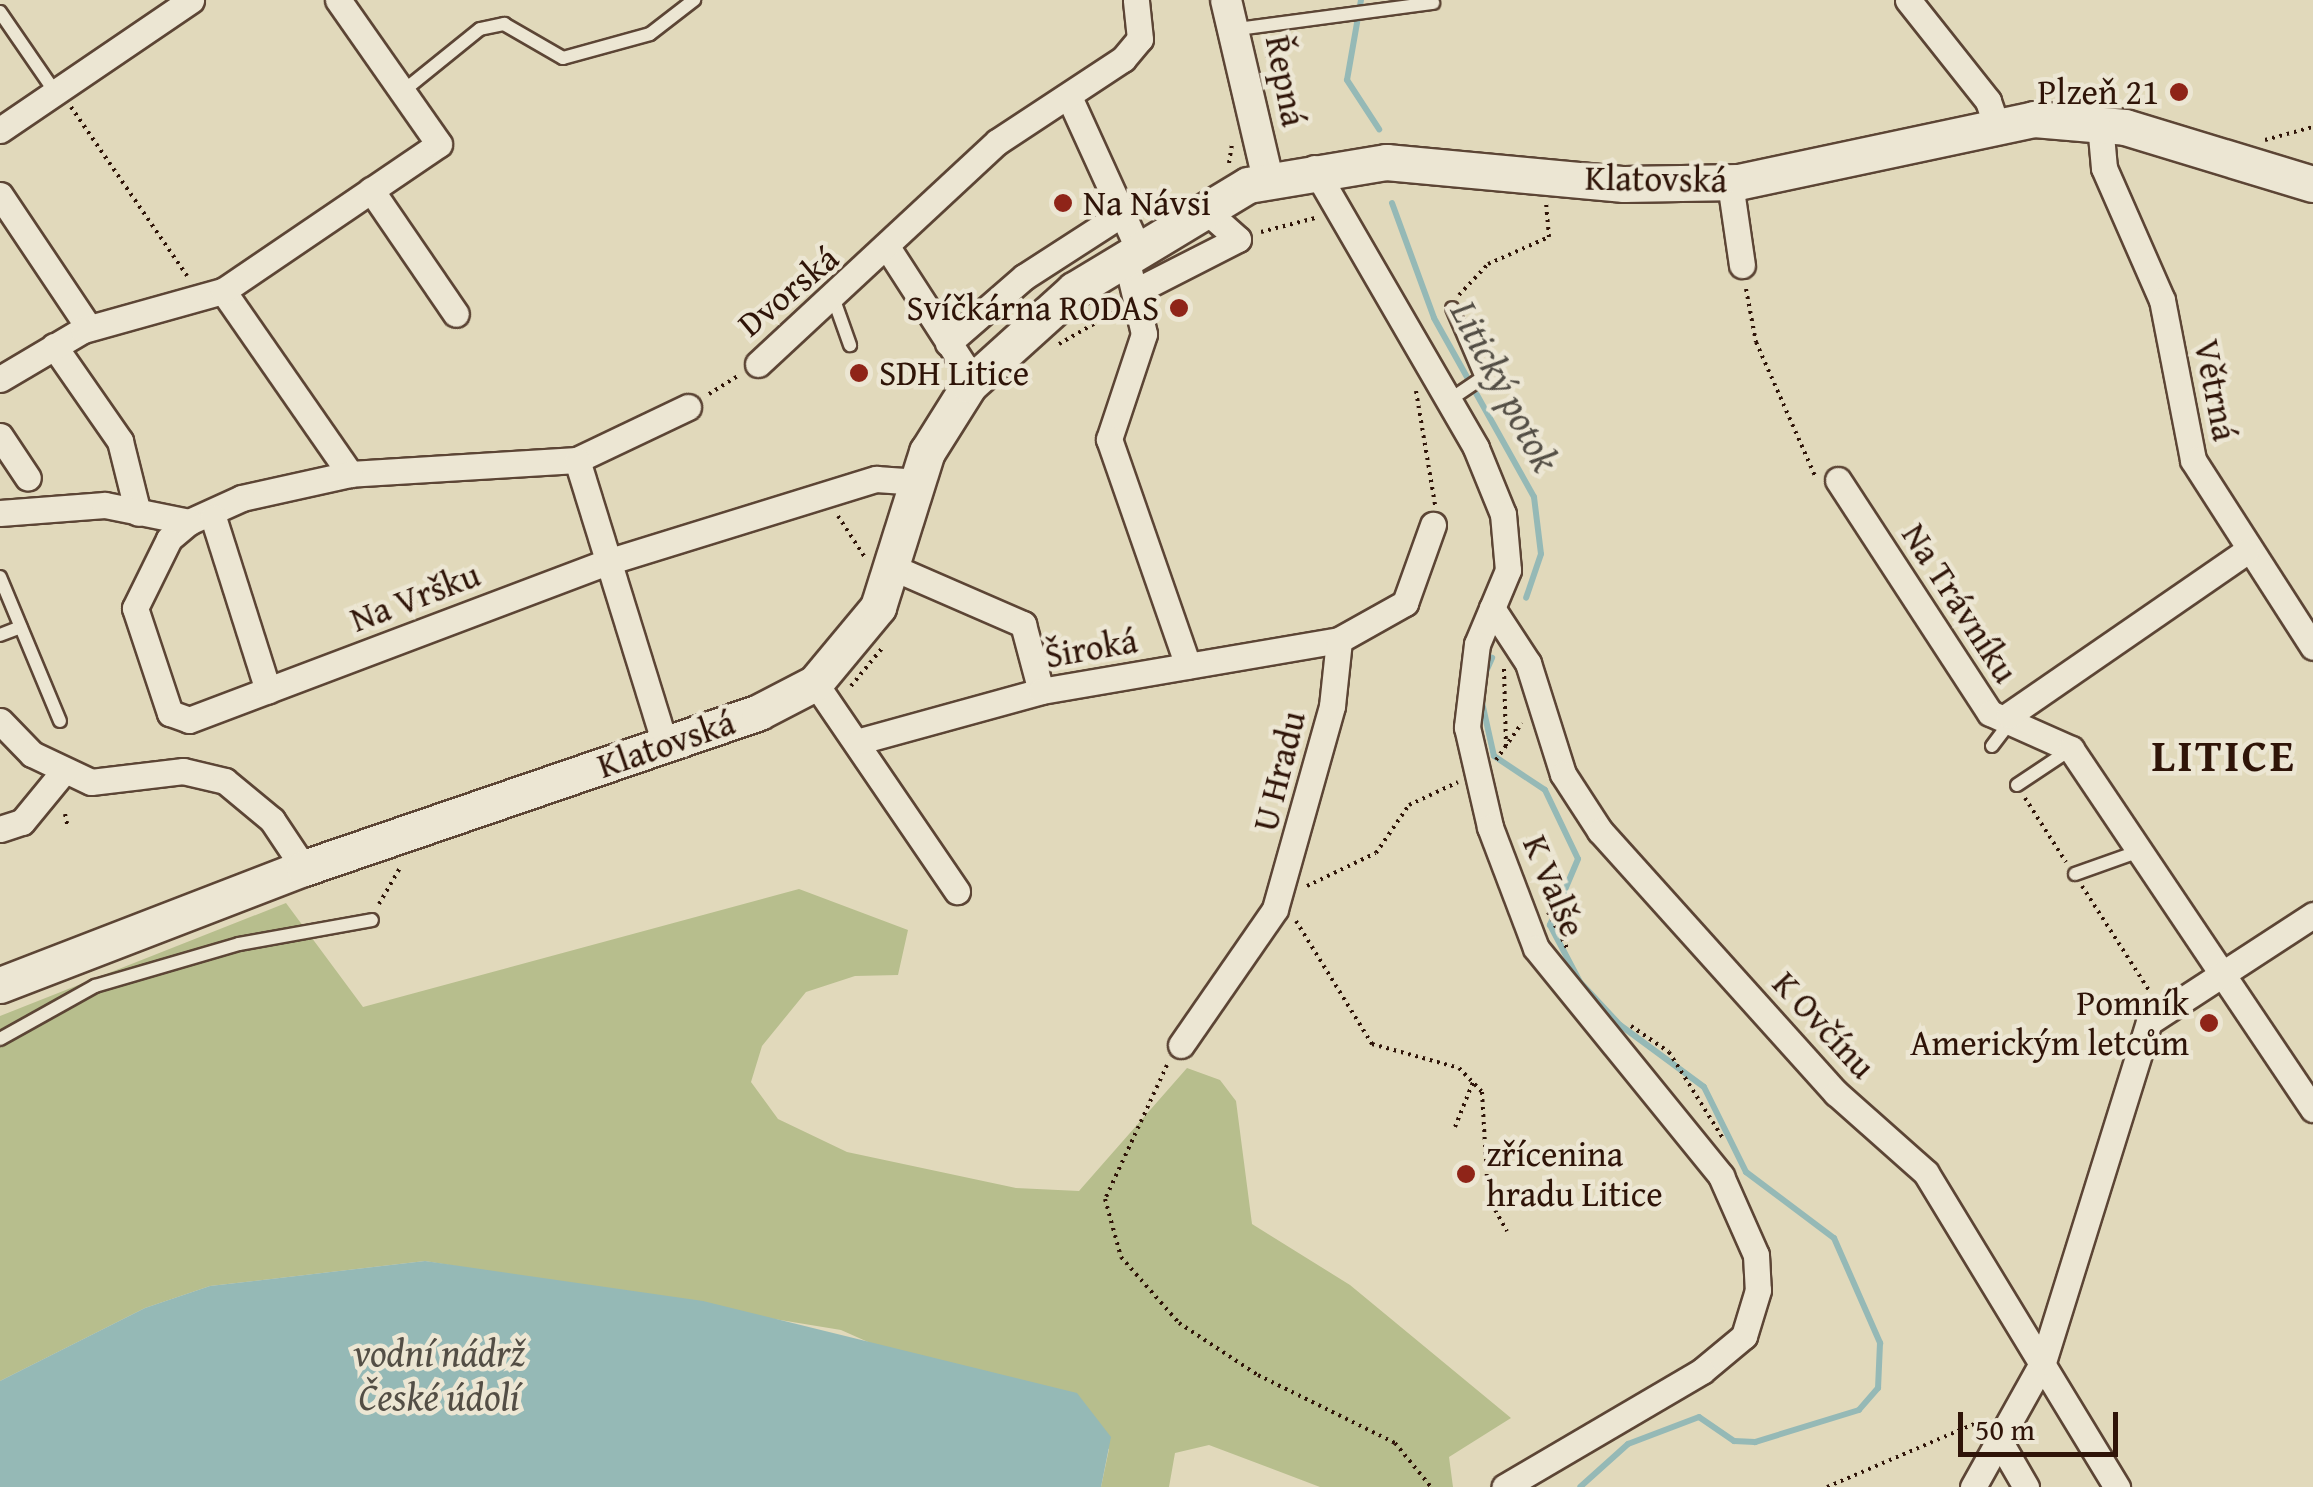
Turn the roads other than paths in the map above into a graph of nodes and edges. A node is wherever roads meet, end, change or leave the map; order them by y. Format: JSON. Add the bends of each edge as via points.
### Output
{"nodes":[{"id":1,"x":338,"y":0,"type":"edge"},
{"id":2,"x":694,"y":0,"type":"edge"},
{"id":3,"x":1136,"y":0,"type":"edge"},
{"id":4,"x":1226,"y":0,"type":"edge"},
{"id":5,"x":1908,"y":0,"type":"edge"},
{"id":6,"x":182,"y":2,"type":"edge"},
{"id":7,"x":1433,"y":3,"type":"dead end"},
{"id":8,"x":0,"y":12,"type":"edge"},
{"id":9,"x":1247,"y":28,"type":"junction"},
{"id":10,"x":57,"y":91,"type":"junction"},
{"id":11,"x":402,"y":92,"type":"junction"},
{"id":12,"x":1070,"y":99,"type":"junction"},
{"id":13,"x":1996,"y":124,"type":"junction"},
{"id":14,"x":2100,"y":124,"type":"junction"},
{"id":15,"x":0,"y":130,"type":"edge"},
{"id":16,"x":1314,"y":168,"type":"junction"},
{"id":17,"x":1268,"y":178,"type":"junction"},
{"id":18,"x":1730,"y":183,"type":"junction"},
{"id":19,"x":2313,"y":184,"type":"edge"},
{"id":20,"x":371,"y":190,"type":"junction"},
{"id":21,"x":0,"y":195,"type":"edge"},
{"id":22,"x":1202,"y":207,"type":"junction"},
{"id":23,"x":1123,"y":214,"type":"junction"},
{"id":24,"x":889,"y":250,"type":"junction"},
{"id":25,"x":1132,"y":250,"type":"junction"},
{"id":26,"x":1742,"y":265,"type":"dead end"},
{"id":27,"x":1138,"y":290,"type":"junction"},
{"id":28,"x":214,"y":296,"type":"junction"},
{"id":29,"x":834,"y":300,"type":"junction"},
{"id":30,"x":1452,"y":308,"type":"road end"},
{"id":31,"x":456,"y":314,"type":"dead end"},
{"id":32,"x":89,"y":328,"type":"junction"},
{"id":33,"x":948,"y":343,"type":"junction"},
{"id":34,"x":850,"y":345,"type":"dead end"},
{"id":35,"x":54,"y":346,"type":"junction"},
{"id":36,"x":758,"y":364,"type":"road end"},
{"id":37,"x":0,"y":379,"type":"edge"},
{"id":38,"x":973,"y":380,"type":"junction"},
{"id":39,"x":1456,"y":397,"type":"junction"},
{"id":40,"x":688,"y":407,"type":"road end"},
{"id":41,"x":0,"y":436,"type":"edge"},
{"id":42,"x":577,"y":460,"type":"junction"},
{"id":43,"x":350,"y":474,"type":"junction"},
{"id":44,"x":28,"y":478,"type":"dead end"},
{"id":45,"x":1838,"y":480,"type":"dead end"},
{"id":46,"x":918,"y":482,"type":"junction"},
{"id":47,"x":0,"y":513,"type":"edge"},
{"id":48,"x":138,"y":514,"type":"junction"},
{"id":49,"x":201,"y":520,"type":"junction"},
{"id":50,"x":1434,"y":525,"type":"road end"},
{"id":51,"x":2245,"y":552,"type":"junction"},
{"id":52,"x":604,"y":563,"type":"junction"},
{"id":53,"x":884,"y":570,"type":"junction"},
{"id":54,"x":0,"y":577,"type":"edge"},
{"id":55,"x":1492,"y":608,"type":"junction"},
{"id":56,"x":21,"y":627,"type":"junction"},
{"id":57,"x":0,"y":635,"type":"edge"},
{"id":58,"x":1339,"y":640,"type":"junction"},
{"id":59,"x":2313,"y":646,"type":"edge"},
{"id":60,"x":1188,"y":666,"type":"junction"},
{"id":61,"x":815,"y":682,"type":"junction"},
{"id":62,"x":268,"y":690,"type":"junction"},
{"id":63,"x":1041,"y":692,"type":"junction"},
{"id":64,"x":2009,"y":714,"type":"junction"},
{"id":65,"x":60,"y":720,"type":"dead end"},
{"id":66,"x":0,"y":721,"type":"edge"},
{"id":67,"x":860,"y":742,"type":"junction"},
{"id":68,"x":664,"y":744,"type":"junction"},
{"id":69,"x":1992,"y":746,"type":"dead end"},
{"id":70,"x":2071,"y":749,"type":"junction"},
{"id":71,"x":63,"y":772,"type":"junction"},
{"id":72,"x":2017,"y":786,"type":"dead end"},
{"id":73,"x":0,"y":829,"type":"edge"},
{"id":74,"x":2140,"y":851,"type":"junction"},
{"id":75,"x":304,"y":868,"type":"junction"},
{"id":76,"x":2074,"y":874,"type":"dead end"},
{"id":77,"x":957,"y":891,"type":"dead end"},
{"id":78,"x":2313,"y":915,"type":"edge"},
{"id":79,"x":372,"y":920,"type":"road end"},
{"id":80,"x":2222,"y":974,"type":"junction"},
{"id":81,"x":0,"y":985,"type":"edge"},
{"id":82,"x":0,"y":1039,"type":"edge"},
{"id":83,"x":1177,"y":1050,"type":"road end"},
{"id":84,"x":2313,"y":1109,"type":"edge"},
{"id":85,"x":2043,"y":1362,"type":"junction"},
{"id":86,"x":2000,"y":1442,"type":"junction"},
{"id":87,"x":1534,"y":1476,"type":"edge"},
{"id":88,"x":1504,"y":1487,"type":"edge"},
{"id":89,"x":1973,"y":1487,"type":"edge"},
{"id":90,"x":2026,"y":1487,"type":"edge"},
{"id":91,"x":2117,"y":1487,"type":"edge"}],
"edges":[{"from":1,"to":11,"type":"street"},
{"from":2,"to":11,"type":"lane","via":[[650,34],[563,58],[504,24],[480,29]]},
{"from":3,"to":12,"type":"street","name":"Dvorská","via":[[1140,39]]},
{"from":4,"to":9,"type":"street","name":"Řepná"},
{"from":5,"to":13,"type":"street"},
{"from":6,"to":10,"type":"street"},
{"from":7,"to":9,"type":"lane"},
{"from":8,"to":10,"type":"lane"},
{"from":9,"to":17,"type":"street","name":"Řepná"},
{"from":10,"to":15,"type":"street"},
{"from":11,"to":20,"type":"street","via":[[439,144]]},
{"from":12,"to":23,"type":"street"},
{"from":12,"to":24,"type":"street","name":"Dvorská","via":[[996,142]]},
{"from":13,"to":14,"type":"main road","name":"Klatovská"},
{"from":13,"to":18,"type":"main road","name":"Klatovská"},
{"from":14,"to":19,"type":"main road","name":"Klatovská"},
{"from":14,"to":51,"type":"street","name":"Větrná","via":[[2104,168],[2162,300],[2193,460]]},
{"from":16,"to":17,"type":"main road","name":"Klatovská"},
{"from":16,"to":18,"type":"main road","name":"Klatovská","via":[[1402,162],[1624,184]]},
{"from":16,"to":39,"type":"street","name":"K Valše","via":[[1428,367]]},
{"from":17,"to":22,"type":"main road","name":"Klatovská"},
{"from":18,"to":26,"type":"street"},
{"from":20,"to":28,"type":"street"},
{"from":20,"to":31,"type":"street"},
{"from":21,"to":32,"type":"street"},
{"from":22,"to":25,"type":"main road","name":"Klatovská"},
{"from":22,"to":27,"type":"street","via":[[1238,240]]},
{"from":23,"to":25,"type":"street"},
{"from":23,"to":33,"type":"street","via":[[1024,277]]},
{"from":24,"to":29,"type":"street","name":"Dvorská"},
{"from":24,"to":33,"type":"street"},
{"from":25,"to":27,"type":"street"},
{"from":25,"to":38,"type":"main road","name":"Klatovská"},
{"from":27,"to":60,"type":"street","via":[[1144,334],[1109,438]]},
{"from":28,"to":32,"type":"street"},
{"from":28,"to":43,"type":"street"},
{"from":29,"to":34,"type":"lane"},
{"from":29,"to":36,"type":"street","name":"Dvorská"},
{"from":30,"to":39,"type":"lane","via":[[1480,383]]},
{"from":32,"to":35,"type":"street"},
{"from":33,"to":38,"type":"street"},
{"from":35,"to":37,"type":"street"},
{"from":35,"to":48,"type":"street","via":[[120,441]]},
{"from":38,"to":46,"type":"main road","name":"Klatovská","via":[[939,428]]},
{"from":39,"to":55,"type":"street","name":"K Valše","via":[[1503,514],[1508,570]]},
{"from":40,"to":42,"type":"street"},
{"from":41,"to":44,"type":"street"},
{"from":42,"to":43,"type":"street"},
{"from":42,"to":52,"type":"street"},
{"from":43,"to":49,"type":"street","via":[[242,498]]},
{"from":45,"to":64,"type":"street","name":"Na Trávníku","via":[[1867,540],[1952,670],[1990,713]]},
{"from":46,"to":52,"type":"street","name":"Na Vršku","via":[[876,480]]},
{"from":46,"to":53,"type":"main road","name":"Klatovská"},
{"from":47,"to":48,"type":"street","via":[[70,504]]},
{"from":48,"to":49,"type":"street"},
{"from":49,"to":62,"type":"street"},
{"from":49,"to":62,"type":"street","name":"Na Vršku","via":[[169,539],[135,608],[164,702],[189,720]]},
{"from":50,"to":58,"type":"street","via":[[1404,603]]},
{"from":51,"to":59,"type":"street","name":"Větrná"},
{"from":51,"to":64,"type":"street"},
{"from":52,"to":62,"type":"street","name":"Na Vršku"},
{"from":52,"to":68,"type":"street"},
{"from":53,"to":61,"type":"main road","name":"Klatovská","via":[[862,634]]},
{"from":53,"to":63,"type":"street","via":[[1023,624]]},
{"from":54,"to":56,"type":"lane"},
{"from":55,"to":85,"type":"street","name":"K Ovčínu","via":[[1511,632],[1562,774],[1600,830],[1836,1092],[1926,1173]]},
{"from":55,"to":87,"type":"street","name":"K Valše","via":[[1477,644],[1467,727],[1530,931],[1721,1176],[1748,1224],[1758,1290],[1744,1336],[1702,1371]]},
{"from":56,"to":57,"type":"lane"},
{"from":56,"to":65,"type":"lane"},
{"from":58,"to":60,"type":"street","name":"Široká"},
{"from":58,"to":83,"type":"street","name":"U Hradu","via":[[1332,706],[1284,887]]},
{"from":60,"to":63,"type":"street","name":"Široká"},
{"from":61,"to":67,"type":"street"},
{"from":61,"to":68,"type":"main road","name":"Klatovská"},
{"from":63,"to":67,"type":"street","name":"Široká"},
{"from":64,"to":69,"type":"lane","via":[[2010,730]]},
{"from":64,"to":70,"type":"street","name":"Na Trávníku"},
{"from":66,"to":71,"type":"street"},
{"from":67,"to":77,"type":"street"},
{"from":68,"to":75,"type":"main road","name":"Klatovská"},
{"from":70,"to":72,"type":"lane"},
{"from":70,"to":74,"type":"street","name":"Na Trávníku"},
{"from":71,"to":73,"type":"street","via":[[22,822]]},
{"from":71,"to":75,"type":"street","via":[[124,782],[183,770],[225,781],[272,820]]},
{"from":74,"to":76,"type":"lane"},
{"from":74,"to":80,"type":"street","name":"Na Trávníku"},
{"from":75,"to":81,"type":"main road","name":"Klatovská"},
{"from":78,"to":80,"type":"street"},
{"from":79,"to":82,"type":"lane","via":[[239,944],[95,986]]},
{"from":80,"to":84,"type":"street","name":"Na Trávníku"},
{"from":80,"to":85,"type":"street","via":[[2149,1022]]},
{"from":85,"to":86,"type":"street"},
{"from":85,"to":91,"type":"street","name":"K Ovčínu"},
{"from":86,"to":89,"type":"street"},
{"from":86,"to":90,"type":"street"},
{"from":87,"to":88,"type":"street","name":"K Valše"}]}
